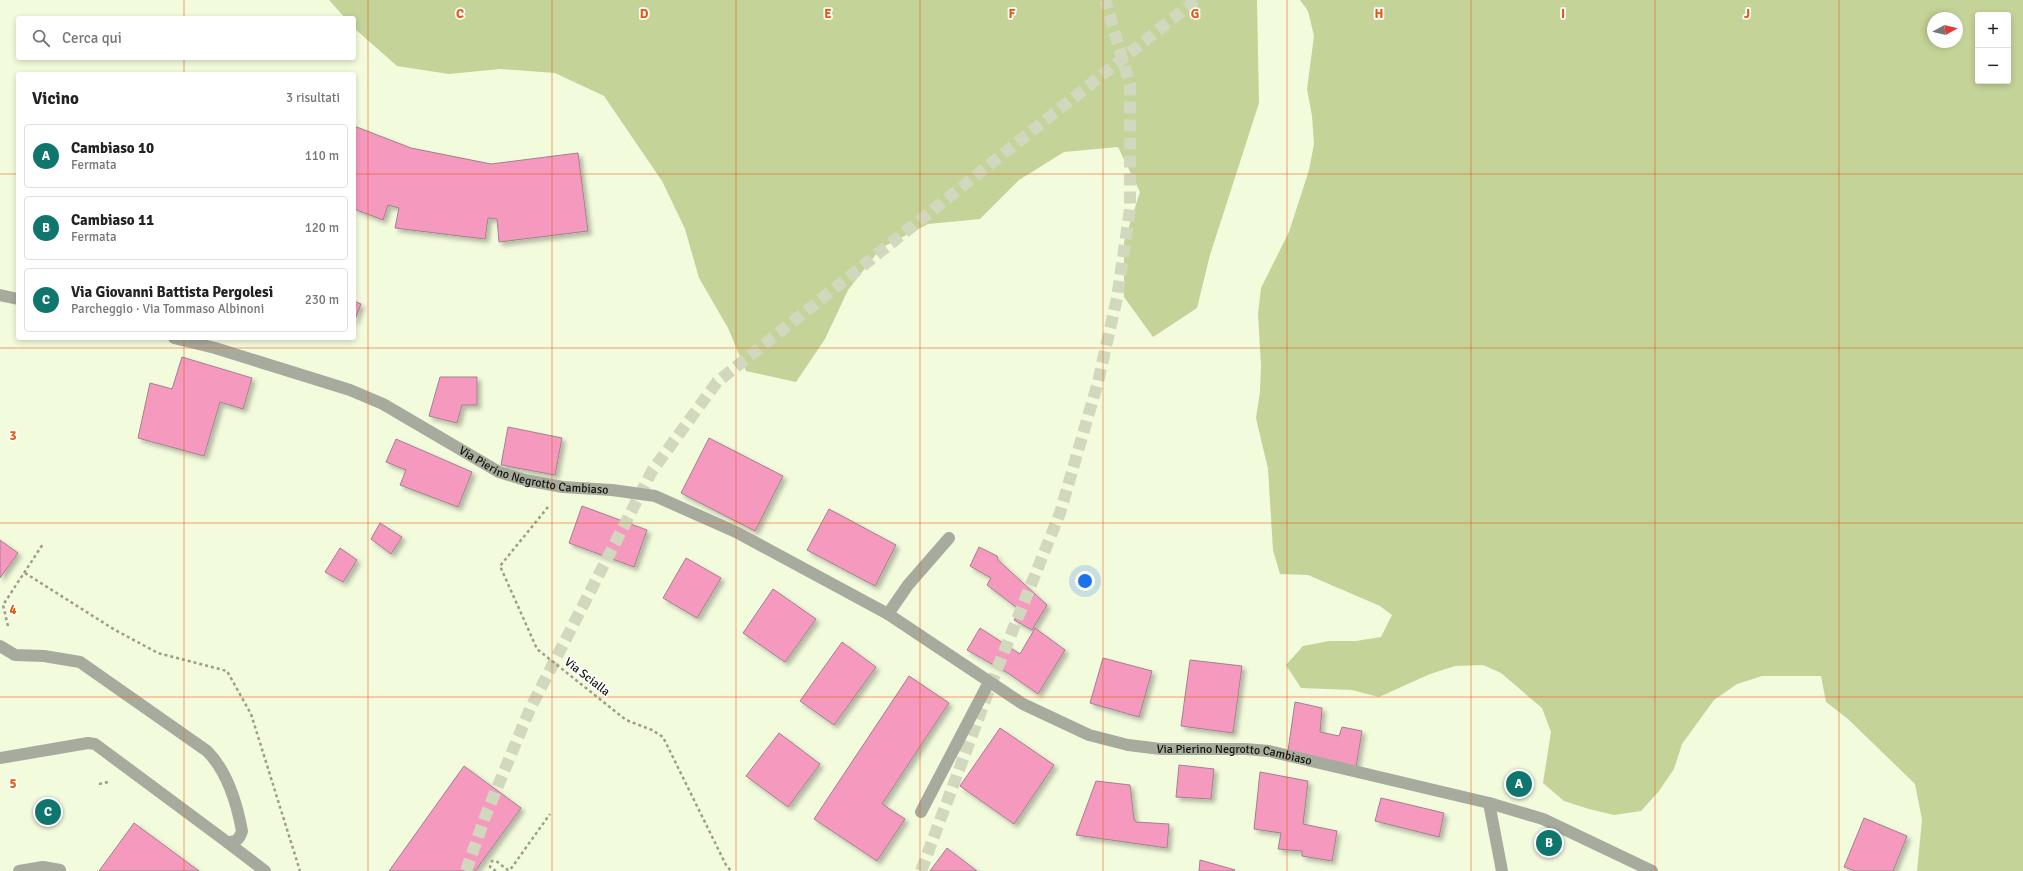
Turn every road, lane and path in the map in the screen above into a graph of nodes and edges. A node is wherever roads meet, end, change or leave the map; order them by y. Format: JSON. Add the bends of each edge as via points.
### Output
{"nodes":[{"id":1,"x":0,"y":295,"type":"edge"},
{"id":2,"x":16,"y":299,"type":"edge"},
{"id":3,"x":182,"y":340,"type":"edge"},
{"id":4,"x":563,"y":487,"type":"junction"},
{"id":5,"x":949,"y":538,"type":"dead end"},
{"id":6,"x":43,"y":544,"type":"dead end"},
{"id":7,"x":24,"y":573,"type":"junction"},
{"id":8,"x":888,"y":614,"type":"junction"},
{"id":9,"x":0,"y":646,"type":"edge"},
{"id":10,"x":15,"y":655,"type":"junction"},
{"id":11,"x":989,"y":682,"type":"junction"},
{"id":12,"x":0,"y":758,"type":"edge"},
{"id":13,"x":1489,"y":803,"type":"junction"},
{"id":14,"x":921,"y":812,"type":"dead end"},
{"id":15,"x":550,"y":814,"type":"dead end"},
{"id":16,"x":227,"y":842,"type":"junction"},
{"id":17,"x":58,"y":868,"type":"edge"},
{"id":18,"x":19,"y":871,"type":"edge"},
{"id":19,"x":265,"y":871,"type":"edge"},
{"id":20,"x":300,"y":871,"type":"edge"},
{"id":21,"x":496,"y":871,"type":"edge"},
{"id":22,"x":731,"y":871,"type":"edge"},
{"id":23,"x":1502,"y":871,"type":"edge"},
{"id":24,"x":1652,"y":871,"type":"edge"}],
"edges":[{"from":1,"to":2,"type":"street"},
{"from":3,"to":4,"type":"street","name":"Via Pierino Negrotto Cambiaso","via":[[350,390],[383,404],[499,472]]},
{"from":4,"to":8,"type":"street","name":"Via Pierino Negrotto Cambiaso","via":[[655,496],[736,532]]},
{"from":4,"to":22,"type":"path","name":"Via Scialla","via":[[500,566],[503,573],[537,649],[626,720],[663,737]]},
{"from":5,"to":8,"type":"street","via":[[908,585]]},
{"from":6,"to":7,"type":"path"},
{"from":7,"to":10,"type":"path","via":[[3,605]]},
{"from":7,"to":20,"type":"path","via":[[115,630],[158,653],[227,671],[251,714]]},
{"from":8,"to":11,"type":"street","name":"Via Pierino Negrotto Cambiaso"},
{"from":9,"to":10,"type":"street"},
{"from":10,"to":16,"type":"street","via":[[44,656],[80,662],[207,751],[217,761],[241,823],[240,837],[235,842]]},
{"from":11,"to":13,"type":"street","name":"Via Pierino Negrotto Cambiaso","via":[[1023,704],[1089,735],[1107,740],[1161,749],[1269,751]]},
{"from":11,"to":14,"type":"street"},
{"from":12,"to":16,"type":"street","via":[[88,743],[96,744]]},
{"from":13,"to":23,"type":"street"},
{"from":13,"to":24,"type":"street","name":"Via Pierino Negrotto Cambiaso","via":[[1543,819]]},
{"from":15,"to":21,"type":"path","via":[[510,870],[492,861],[490,867]]},
{"from":16,"to":19,"type":"street"},
{"from":17,"to":18,"type":"street","via":[[44,867]]}]}
